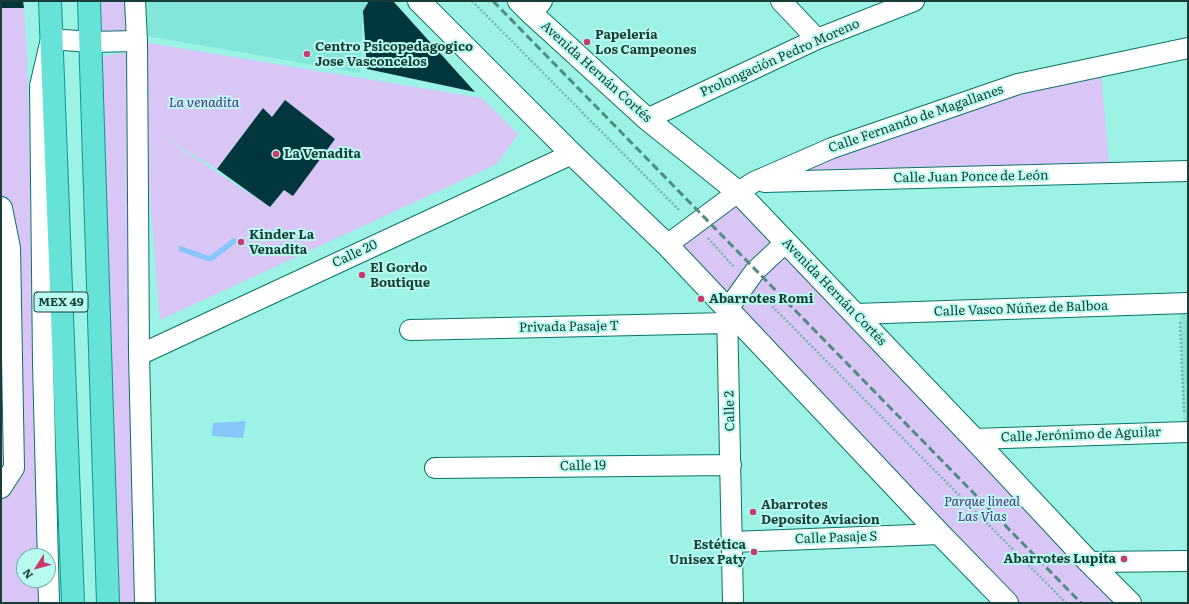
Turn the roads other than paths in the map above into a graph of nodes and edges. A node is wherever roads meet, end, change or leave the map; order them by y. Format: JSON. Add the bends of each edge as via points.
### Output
{"nodes":[{"id":1,"x":50,"y":1,"type":"edge"},
{"id":2,"x":89,"y":1,"type":"edge"},
{"id":3,"x":135,"y":1,"type":"edge"},
{"id":4,"x":419,"y":1,"type":"edge"},
{"id":5,"x":781,"y":1,"type":"edge"},
{"id":6,"x":914,"y":1,"type":"edge"},
{"id":7,"x":531,"y":5,"type":"edge"},
{"id":8,"x":817,"y":39,"type":"junction"},
{"id":9,"x":51,"y":40,"type":"junction"},
{"id":10,"x":136,"y":41,"type":"junction"},
{"id":11,"x":90,"y":42,"type":"junction"},
{"id":12,"x":1188,"y":48,"type":"edge"},
{"id":13,"x":647,"y":119,"type":"junction"},
{"id":14,"x":572,"y":154,"type":"junction"},
{"id":15,"x":1188,"y":172,"type":"edge"},
{"id":16,"x":746,"y":187,"type":"junction"},
{"id":17,"x":1,"y":207,"type":"edge"},
{"id":18,"x":786,"y":242,"type":"junction"},
{"id":19,"x":667,"y":245,"type":"junction"},
{"id":20,"x":1184,"y":304,"type":"edge"},
{"id":21,"x":855,"y":314,"type":"junction"},
{"id":22,"x":727,"y":317,"type":"junction"},
{"id":23,"x":410,"y":330,"type":"dead end"},
{"id":24,"x":139,"y":355,"type":"junction"},
{"id":25,"x":53,"y":362,"type":"junction"},
{"id":26,"x":1186,"y":432,"type":"edge"},
{"id":27,"x":974,"y":439,"type":"junction"},
{"id":28,"x":731,"y":465,"type":"junction"},
{"id":29,"x":435,"y":468,"type":"dead end"},
{"id":30,"x":1,"y":488,"type":"edge"},
{"id":31,"x":940,"y":534,"type":"junction"},
{"id":32,"x":732,"y":542,"type":"junction"},
{"id":33,"x":1188,"y":561,"type":"edge"},
{"id":34,"x":1089,"y":562,"type":"junction"},
{"id":35,"x":49,"y":603,"type":"edge"},
{"id":36,"x":73,"y":603,"type":"edge"},
{"id":37,"x":108,"y":603,"type":"edge"},
{"id":38,"x":145,"y":603,"type":"edge"},
{"id":39,"x":733,"y":603,"type":"edge"},
{"id":40,"x":1007,"y":603,"type":"edge"},
{"id":41,"x":1130,"y":603,"type":"edge"}],
"edges":[{"from":1,"to":9,"type":"main road","number":"MEX 49"},
{"from":2,"to":11,"type":"main road","number":"MEX 49"},
{"from":3,"to":10,"type":"street"},
{"from":4,"to":14,"type":"main road"},
{"from":5,"to":8,"type":"street"},
{"from":6,"to":8,"type":"street","name":"Prolongación Pedro Moreno"},
{"from":7,"to":13,"type":"main road","name":"Avenida Hernán Cortés"},
{"from":8,"to":13,"type":"street","name":"Prolongación Pedro Moreno"},
{"from":9,"to":11,"type":"street"},
{"from":9,"to":25,"type":"main road","number":"MEX 49"},
{"from":10,"to":11,"type":"street"},
{"from":10,"to":24,"type":"street"},
{"from":11,"to":37,"type":"main road","number":"MEX 49"},
{"from":12,"to":16,"type":"street","name":"Calle Fernando de Magallanes","via":[[1018,84],[832,148]]},
{"from":13,"to":16,"type":"main road","name":"Avenida Hernán Cortés"},
{"from":14,"to":19,"type":"main road"},
{"from":14,"to":24,"type":"street","name":"Calle 20"},
{"from":15,"to":16,"type":"street","name":"Calle Juan Ponce de León"},
{"from":16,"to":18,"type":"main road","name":"Avenida Hernán Cortés"},
{"from":16,"to":19,"type":"street","name":"Calle Fernando de Magallanes"},
{"from":17,"to":30,"type":"street","via":[[10,248],[14,468]]},
{"from":18,"to":21,"type":"main road","name":"Avenida Hernán Cortés"},
{"from":18,"to":22,"type":"street","via":[[755,271]]},
{"from":19,"to":22,"type":"main road"},
{"from":20,"to":21,"type":"street","name":"Calle Vasco Núñez de Balboa"},
{"from":21,"to":27,"type":"main road","name":"Avenida Hernán Cortés"},
{"from":22,"to":23,"type":"street","name":"Privada Pasaje T"},
{"from":22,"to":28,"type":"street","name":"Calle 2"},
{"from":22,"to":31,"type":"main road"},
{"from":24,"to":38,"type":"street"},
{"from":25,"to":35,"type":"street"},
{"from":25,"to":36,"type":"main road","number":"MEX 49"},
{"from":26,"to":27,"type":"street","name":"Calle Jerónimo de Aguilar"},
{"from":27,"to":34,"type":"main road","name":"Avenida Hernán Cortés"},
{"from":28,"to":29,"type":"street","name":"Calle 19"},
{"from":28,"to":32,"type":"street","name":"Calle 2"},
{"from":31,"to":32,"type":"street","name":"Calle Pasaje S"},
{"from":31,"to":40,"type":"main road"},
{"from":32,"to":39,"type":"street","name":"Calle 2"},
{"from":33,"to":34,"type":"street"},
{"from":34,"to":41,"type":"main road","name":"Avenida Hernán Cortés"}]}
